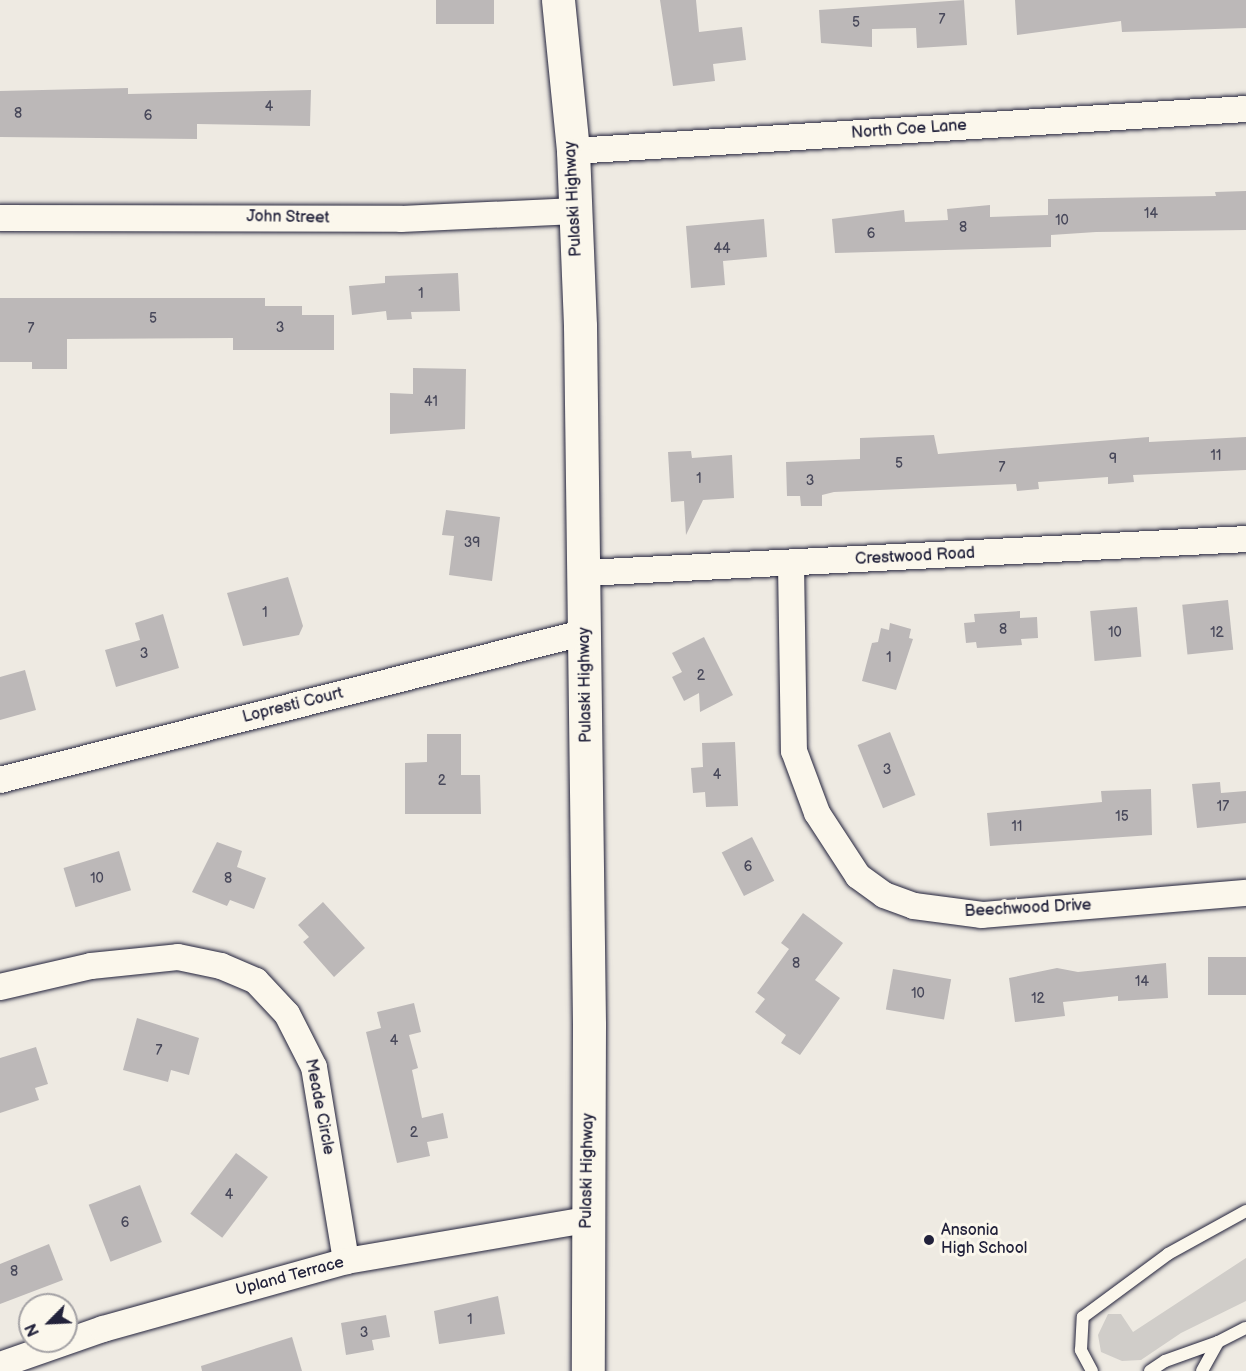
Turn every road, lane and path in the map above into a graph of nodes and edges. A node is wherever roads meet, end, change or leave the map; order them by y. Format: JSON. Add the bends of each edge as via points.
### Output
{"nodes":[{"id":1,"x":558,"y":0,"type":"edge"},
{"id":2,"x":1246,"y":110,"type":"edge"},
{"id":3,"x":573,"y":151,"type":"junction"},
{"id":4,"x":576,"y":211,"type":"junction"},
{"id":5,"x":0,"y":218,"type":"edge"},
{"id":6,"x":1246,"y":539,"type":"edge"},
{"id":7,"x":791,"y":564,"type":"junction"},
{"id":8,"x":585,"y":573,"type":"junction"},
{"id":9,"x":586,"y":632,"type":"junction"},
{"id":10,"x":0,"y":780,"type":"edge"},
{"id":11,"x":1246,"y":893,"type":"edge"},
{"id":12,"x":0,"y":987,"type":"edge"},
{"id":13,"x":1246,"y":1211,"type":"edge"},
{"id":14,"x":587,"y":1220,"type":"junction"},
{"id":15,"x":346,"y":1260,"type":"junction"},
{"id":16,"x":1246,"y":1328,"type":"edge"},
{"id":17,"x":1218,"y":1342,"type":"junction"},
{"id":18,"x":0,"y":1365,"type":"edge"},
{"id":19,"x":588,"y":1371,"type":"edge"},
{"id":20,"x":1092,"y":1371,"type":"edge"},
{"id":21,"x":1150,"y":1371,"type":"edge"},
{"id":22,"x":1202,"y":1371,"type":"edge"}],
"edges":[{"from":1,"to":3,"type":"main road","name":"Pulaski Highway"},
{"from":2,"to":3,"type":"street","name":"North Coe Lane"},
{"from":3,"to":4,"type":"main road","name":"Pulaski Highway"},
{"from":4,"to":5,"type":"street","name":"John Street","via":[[401,219]]},
{"from":4,"to":8,"type":"main road","name":"Pulaski Highway"},
{"from":6,"to":7,"type":"street","name":"Crestwood Road"},
{"from":7,"to":8,"type":"street","name":"Crestwood Road"},
{"from":7,"to":11,"type":"street","name":"Beechwood Drive","via":[[794,751],[817,813],[858,876],[884,895],[914,906],[982,915]]},
{"from":8,"to":9,"type":"main road","name":"Pulaski Highway"},
{"from":9,"to":10,"type":"street","name":"Lopresti Court"},
{"from":9,"to":14,"type":"main road","name":"Pulaski Highway"},
{"from":12,"to":15,"type":"street","name":"Meade Circle","via":[[91,966],[178,957],[221,966],[256,981],[287,1014],[314,1067]]},
{"from":13,"to":20,"type":"lane","via":[[1168,1254],[1083,1317],[1081,1350]]},
{"from":14,"to":15,"type":"street","name":"Upland Terrace"},
{"from":14,"to":19,"type":"main road","name":"Pulaski Highway"},
{"from":15,"to":18,"type":"street","name":"Upland Terrace","via":[[103,1329]]},
{"from":16,"to":17,"type":"lane"},
{"from":17,"to":21,"type":"lane","via":[[1165,1360]]},
{"from":17,"to":22,"type":"lane"}]}
